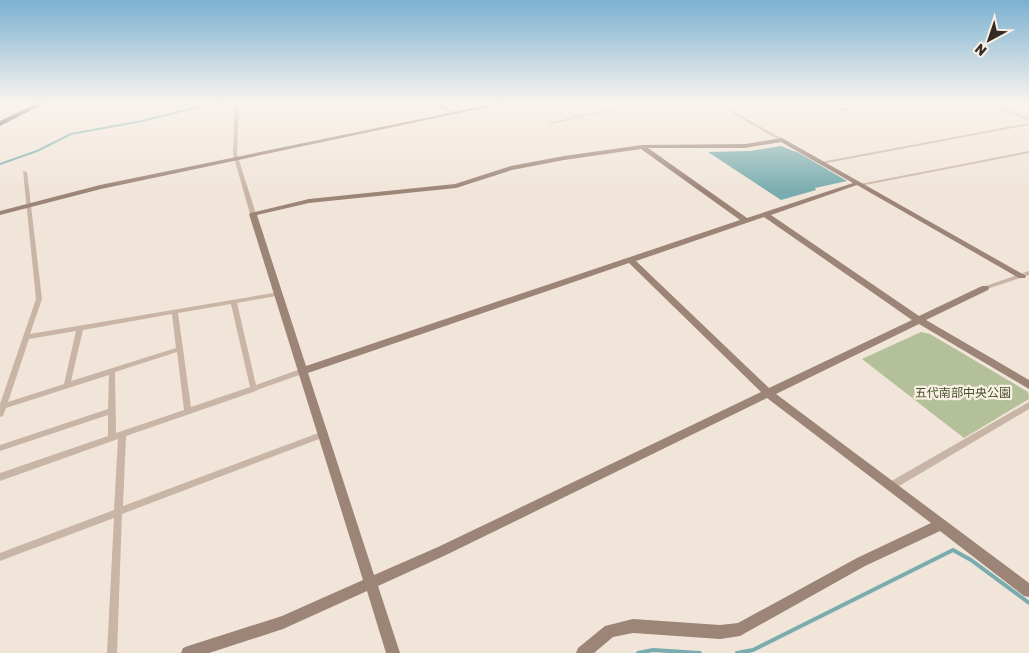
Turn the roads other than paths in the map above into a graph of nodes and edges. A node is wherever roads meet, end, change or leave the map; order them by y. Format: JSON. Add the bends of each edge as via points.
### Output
{"nodes":[{"id":1,"x":236,"y":131,"type":"edge"},
{"id":2,"x":366,"y":131,"type":"edge"},
{"id":3,"x":767,"y":131,"type":"edge"},
{"id":4,"x":989,"y":131,"type":"edge"},
{"id":5,"x":782,"y":140,"type":"junction"},
{"id":6,"x":642,"y":147,"type":"junction"},
{"id":7,"x":1029,"y":152,"type":"edge"},
{"id":8,"x":236,"y":159,"type":"junction"},
{"id":9,"x":821,"y":163,"type":"junction"},
{"id":10,"x":25,"y":172,"type":"dead end"},
{"id":11,"x":859,"y":184,"type":"junction"},
{"id":12,"x":29,"y":205,"type":"junction"},
{"id":13,"x":0,"y":213,"type":"edge"},
{"id":14,"x":253,"y":214,"type":"junction"},
{"id":15,"x":766,"y":214,"type":"junction"},
{"id":16,"x":746,"y":221,"type":"junction"},
{"id":17,"x":630,"y":260,"type":"junction"},
{"id":18,"x":1026,"y":274,"type":"edge"},
{"id":19,"x":1029,"y":280,"type":"edge"},
{"id":20,"x":985,"y":288,"type":"joint"},
{"id":21,"x":279,"y":294,"type":"junction"},
{"id":22,"x":234,"y":302,"type":"junction"},
{"id":23,"x":175,"y":312,"type":"junction"},
{"id":24,"x":919,"y":320,"type":"junction"},
{"id":25,"x":80,"y":328,"type":"junction"},
{"id":26,"x":26,"y":337,"type":"junction"},
{"id":27,"x":180,"y":349,"type":"junction"},
{"id":28,"x":112,"y":371,"type":"junction"},
{"id":29,"x":303,"y":372,"type":"junction"},
{"id":30,"x":1029,"y":385,"type":"edge"},
{"id":31,"x":67,"y":386,"type":"junction"},
{"id":32,"x":254,"y":389,"type":"junction"},
{"id":33,"x":768,"y":393,"type":"junction"},
{"id":34,"x":1029,"y":405,"type":"edge"},
{"id":35,"x":1,"y":410,"type":"edge"},
{"id":36,"x":112,"y":411,"type":"junction"},
{"id":37,"x":188,"y":412,"type":"junction"},
{"id":38,"x":122,"y":434,"type":"junction"},
{"id":39,"x":324,"y":434,"type":"junction"},
{"id":40,"x":112,"y":438,"type":"junction"},
{"id":41,"x":0,"y":448,"type":"edge"},
{"id":42,"x":0,"y":477,"type":"edge"},
{"id":43,"x":891,"y":486,"type":"junction"},
{"id":44,"x":118,"y":512,"type":"junction"},
{"id":45,"x":940,"y":525,"type":"junction"},
{"id":46,"x":0,"y":557,"type":"edge"},
{"id":47,"x":371,"y":582,"type":"junction"},
{"id":48,"x":1029,"y":591,"type":"edge"},
{"id":49,"x":112,"y":653,"type":"edge"},
{"id":50,"x":188,"y":653,"type":"edge"},
{"id":51,"x":393,"y":653,"type":"edge"},
{"id":52,"x":583,"y":653,"type":"edge"}],
"edges":[{"from":1,"to":8,"type":"street"},
{"from":2,"to":8,"type":"street"},
{"from":3,"to":5,"type":"street"},
{"from":4,"to":9,"type":"street"},
{"from":5,"to":6,"type":"street","via":[[745,146]]},
{"from":5,"to":9,"type":"street"},
{"from":6,"to":14,"type":"street","via":[[531,163],[456,186],[309,201]]},
{"from":6,"to":16,"type":"street"},
{"from":7,"to":11,"type":"street"},
{"from":8,"to":12,"type":"street"},
{"from":8,"to":14,"type":"street"},
{"from":9,"to":11,"type":"street"},
{"from":10,"to":12,"type":"street"},
{"from":11,"to":15,"type":"street"},
{"from":11,"to":18,"type":"street"},
{"from":12,"to":13,"type":"street"},
{"from":12,"to":26,"type":"street","via":[[39,299]]},
{"from":14,"to":21,"type":"street"},
{"from":15,"to":16,"type":"street"},
{"from":15,"to":24,"type":"street"},
{"from":16,"to":17,"type":"street"},
{"from":17,"to":29,"type":"street"},
{"from":17,"to":33,"type":"street"},
{"from":18,"to":19,"type":"street"},
{"from":18,"to":20,"type":"street"},
{"from":20,"to":24,"type":"street"},
{"from":21,"to":22,"type":"street"},
{"from":21,"to":29,"type":"street"},
{"from":22,"to":23,"type":"street"},
{"from":22,"to":32,"type":"street"},
{"from":23,"to":25,"type":"street"},
{"from":23,"to":27,"type":"street"},
{"from":24,"to":30,"type":"street"},
{"from":24,"to":33,"type":"street"},
{"from":25,"to":26,"type":"street"},
{"from":25,"to":31,"type":"street"},
{"from":26,"to":35,"type":"street"},
{"from":27,"to":28,"type":"street"},
{"from":27,"to":37,"type":"street"},
{"from":28,"to":31,"type":"street"},
{"from":28,"to":36,"type":"street"},
{"from":29,"to":32,"type":"street"},
{"from":29,"to":39,"type":"street"},
{"from":31,"to":35,"type":"street"},
{"from":32,"to":37,"type":"street"},
{"from":33,"to":43,"type":"street"},
{"from":33,"to":47,"type":"street","via":[[442,552]]},
{"from":34,"to":43,"type":"street"},
{"from":36,"to":40,"type":"street"},
{"from":36,"to":41,"type":"street"},
{"from":37,"to":38,"type":"street"},
{"from":38,"to":40,"type":"street"},
{"from":38,"to":44,"type":"street"},
{"from":39,"to":44,"type":"street"},
{"from":39,"to":47,"type":"street"},
{"from":40,"to":42,"type":"street"},
{"from":43,"to":45,"type":"street"},
{"from":44,"to":46,"type":"street"},
{"from":44,"to":49,"type":"street"},
{"from":45,"to":48,"type":"street"},
{"from":45,"to":52,"type":"street","via":[[861,562],[740,630],[720,632],[634,626],[610,630]]},
{"from":47,"to":50,"type":"street","via":[[284,622]]},
{"from":47,"to":51,"type":"street"}]}
